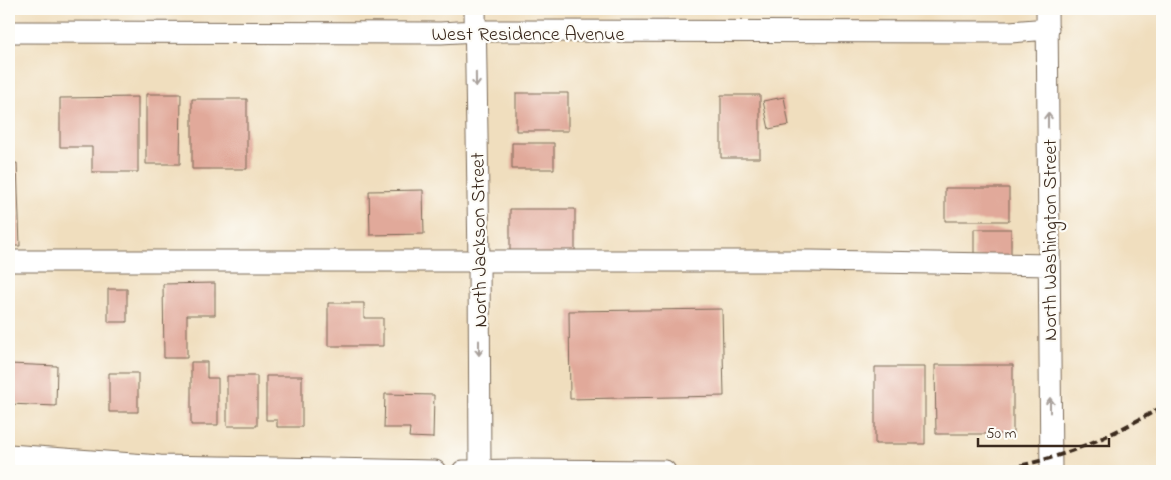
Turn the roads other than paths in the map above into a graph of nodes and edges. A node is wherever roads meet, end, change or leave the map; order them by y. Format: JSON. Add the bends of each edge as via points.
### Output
{"nodes":[{"id":1,"x":475,"y":9,"type":"edge"},
{"id":2,"x":1048,"y":19,"type":"edge"},
{"id":3,"x":476,"y":31,"type":"junction"},
{"id":4,"x":9,"y":32,"type":"edge"},
{"id":5,"x":479,"y":260,"type":"junction"},
{"id":6,"x":9,"y":261,"type":"edge"},
{"id":7,"x":1049,"y":266,"type":"junction"},
{"id":8,"x":9,"y":455,"type":"edge"},
{"id":9,"x":435,"y":471,"type":"edge"},
{"id":10,"x":463,"y":471,"type":"edge"},
{"id":11,"x":480,"y":471,"type":"edge"},
{"id":12,"x":666,"y":471,"type":"edge"},
{"id":13,"x":1051,"y":471,"type":"edge"}],
"edges":[{"from":1,"to":3,"type":"street","name":"North Jackson Street"},
{"from":2,"to":3,"type":"street","name":"West Residence Avenue","via":[[1010,32]]},
{"from":7,"to":2,"type":"street","name":"North Washington Street","one_way":true},
{"from":3,"to":4,"type":"street","name":"West Residence Avenue"},
{"from":3,"to":5,"type":"street","name":"North Jackson Street","one_way":true},
{"from":5,"to":6,"type":"street"},
{"from":5,"to":7,"type":"street"},
{"from":5,"to":11,"type":"street","name":"North Jackson Street","one_way":true},
{"from":13,"to":7,"type":"street","name":"North Washington Street","one_way":true},
{"from":8,"to":9,"type":"street","via":[[160,466]]},
{"from":10,"to":11,"type":"street"},
{"from":11,"to":12,"type":"street"}]}
